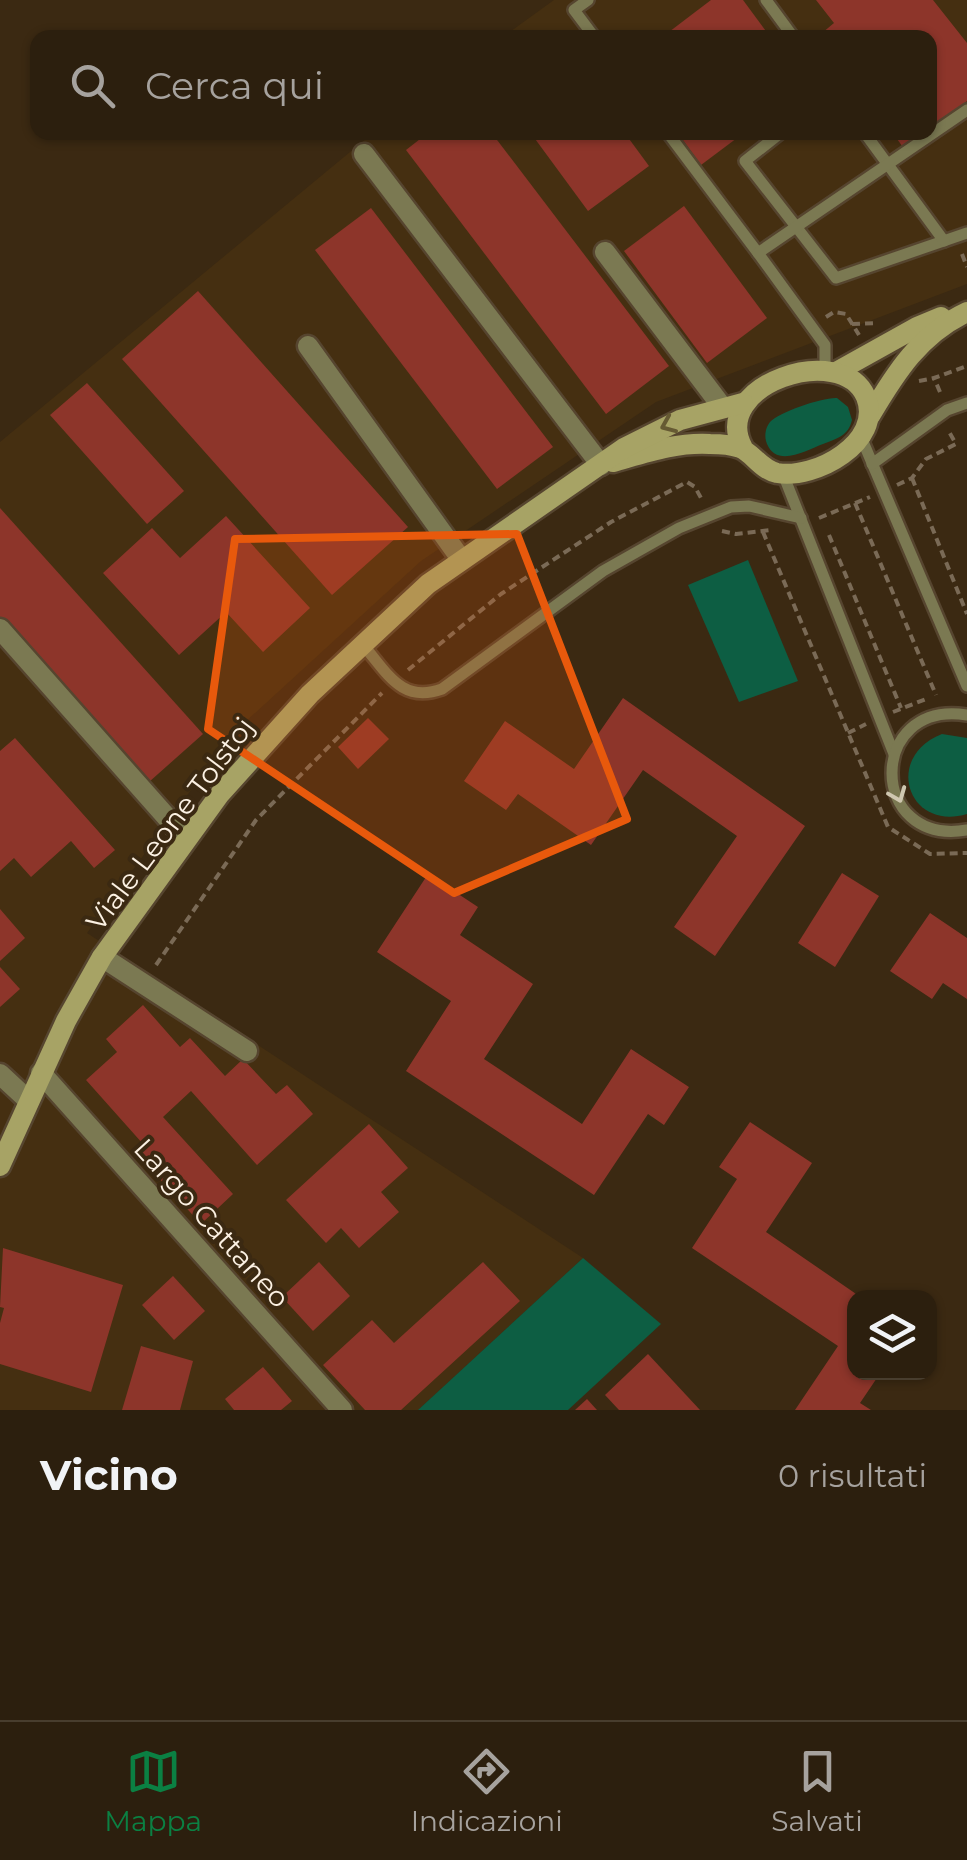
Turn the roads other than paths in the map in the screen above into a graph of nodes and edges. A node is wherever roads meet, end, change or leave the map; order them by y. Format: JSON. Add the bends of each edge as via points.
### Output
{"nodes":[{"id":1,"x":588,"y":0,"type":"edge"},
{"id":2,"x":766,"y":0,"type":"edge"},
{"id":3,"x":589,"y":30,"type":"edge"},
{"id":4,"x":788,"y":30,"type":"edge"},
{"id":5,"x":967,"y":110,"type":"edge"},
{"id":6,"x":937,"y":131,"type":"edge"},
{"id":7,"x":673,"y":140,"type":"edge"},
{"id":8,"x":772,"y":140,"type":"edge"},
{"id":9,"x":870,"y":140,"type":"edge"},
{"id":10,"x":923,"y":140,"type":"edge"},
{"id":11,"x":364,"y":154,"type":"dead end"},
{"id":12,"x":888,"y":164,"type":"junction"},
{"id":13,"x":796,"y":226,"type":"junction"},
{"id":14,"x":967,"y":233,"type":"edge"},
{"id":15,"x":944,"y":241,"type":"junction"},
{"id":16,"x":605,"y":252,"type":"dead end"},
{"id":17,"x":758,"y":253,"type":"junction"},
{"id":18,"x":967,"y":311,"type":"edge"},
{"id":19,"x":308,"y":346,"type":"dead end"},
{"id":20,"x":831,"y":370,"type":"junction"},
{"id":21,"x":967,"y":403,"type":"edge"},
{"id":22,"x":733,"y":406,"type":"junction"},
{"id":23,"x":870,"y":416,"type":"junction"},
{"id":24,"x":861,"y":437,"type":"junction"},
{"id":25,"x":743,"y":448,"type":"junction"},
{"id":26,"x":872,"y":464,"type":"junction"},
{"id":27,"x":601,"y":465,"type":"junction"},
{"id":28,"x":784,"y":474,"type":"junction"},
{"id":29,"x":801,"y":518,"type":"junction"},
{"id":30,"x":461,"y":559,"type":"junction"},
{"id":31,"x":0,"y":629,"type":"edge"},
{"id":32,"x":363,"y":645,"type":"junction"},
{"id":33,"x":966,"y":684,"type":"edge"},
{"id":34,"x":967,"y":715,"type":"edge"},
{"id":35,"x":894,"y":754,"type":"junction"},
{"id":36,"x":967,"y":830,"type":"edge"},
{"id":37,"x":186,"y":840,"type":"junction"},
{"id":38,"x":102,"y":957,"type":"junction"},
{"id":39,"x":247,"y":1051,"type":"dead end"},
{"id":40,"x":41,"y":1073,"type":"junction"},
{"id":41,"x":0,"y":1074,"type":"edge"},
{"id":42,"x":29,"y":1101,"type":"junction"},
{"id":43,"x":0,"y":1166,"type":"edge"},
{"id":44,"x":342,"y":1410,"type":"edge"}],
"edges":[{"from":1,"to":3,"type":"lane","via":[[574,10]]},
{"from":2,"to":4,"type":"lane"},
{"from":5,"to":6,"type":"lane"},
{"from":7,"to":17,"type":"lane"},
{"from":8,"to":13,"type":"lane","via":[[745,161]]},
{"from":9,"to":12,"type":"lane"},
{"from":10,"to":12,"type":"lane"},
{"from":11,"to":27,"type":"street"},
{"from":12,"to":13,"type":"lane"},
{"from":12,"to":15,"type":"lane"},
{"from":13,"to":15,"type":"lane","via":[[836,278]]},
{"from":13,"to":17,"type":"lane"},
{"from":14,"to":15,"type":"lane"},
{"from":16,"to":22,"type":"street"},
{"from":17,"to":20,"type":"lane","via":[[825,345]]},
{"from":18,"to":20,"type":"street","name":"Viale Leone Tolstoj","via":[[917,327]]},
{"from":18,"to":23,"type":"street","name":"Viale Leone Tolstoj","via":[[904,360]]},
{"from":19,"to":30,"type":"street"},
{"from":20,"to":22,"type":"street","name":"Viale Leone Tolstoj","via":[[773,382]]},
{"from":20,"to":23,"type":"street","via":[[862,389]]},
{"from":21,"to":26,"type":"lane"},
{"from":22,"to":25,"type":"street"},
{"from":22,"to":27,"type":"street","name":"Viale Leone Tolstoj","one_way":true,"via":[[657,429]]},
{"from":23,"to":24,"type":"street","name":"Viale Leone Tolstoj"},
{"from":24,"to":26,"type":"lane"},
{"from":24,"to":28,"type":"street","via":[[832,460]]},
{"from":25,"to":27,"type":"street","name":"Viale Leone Tolstoj","via":[[686,444]]},
{"from":25,"to":28,"type":"street","name":"Viale Leone Tolstoj","via":[[758,465]]},
{"from":26,"to":33,"type":"lane"},
{"from":27,"to":30,"type":"street","name":"Viale Leone Tolstoj"},
{"from":28,"to":29,"type":"lane"},
{"from":29,"to":32,"type":"lane","via":[[731,507],[679,528],[603,571],[429,694],[400,688]]},
{"from":29,"to":35,"type":"lane"},
{"from":30,"to":32,"type":"street","name":"Viale Leone Tolstoj"},
{"from":31,"to":37,"type":"street"},
{"from":32,"to":37,"type":"street","name":"Viale Leone Tolstoj","via":[[255,752]]},
{"from":34,"to":35,"type":"lane","via":[[930,716],[914,725]]},
{"from":35,"to":36,"type":"lane","one_way":true,"via":[[892,784],[906,812],[932,830]]},
{"from":37,"to":38,"type":"street","name":"Viale Leone Tolstoj"},
{"from":38,"to":39,"type":"street"},
{"from":38,"to":40,"type":"street","name":"Viale Leone Tolstoj"},
{"from":40,"to":42,"type":"street","name":"Viale Leone Tolstoj"},
{"from":40,"to":44,"type":"street","name":"Largo Cattaneo"},
{"from":41,"to":42,"type":"street"},
{"from":42,"to":43,"type":"street","name":"Viale Leone Tolstoj"}]}
